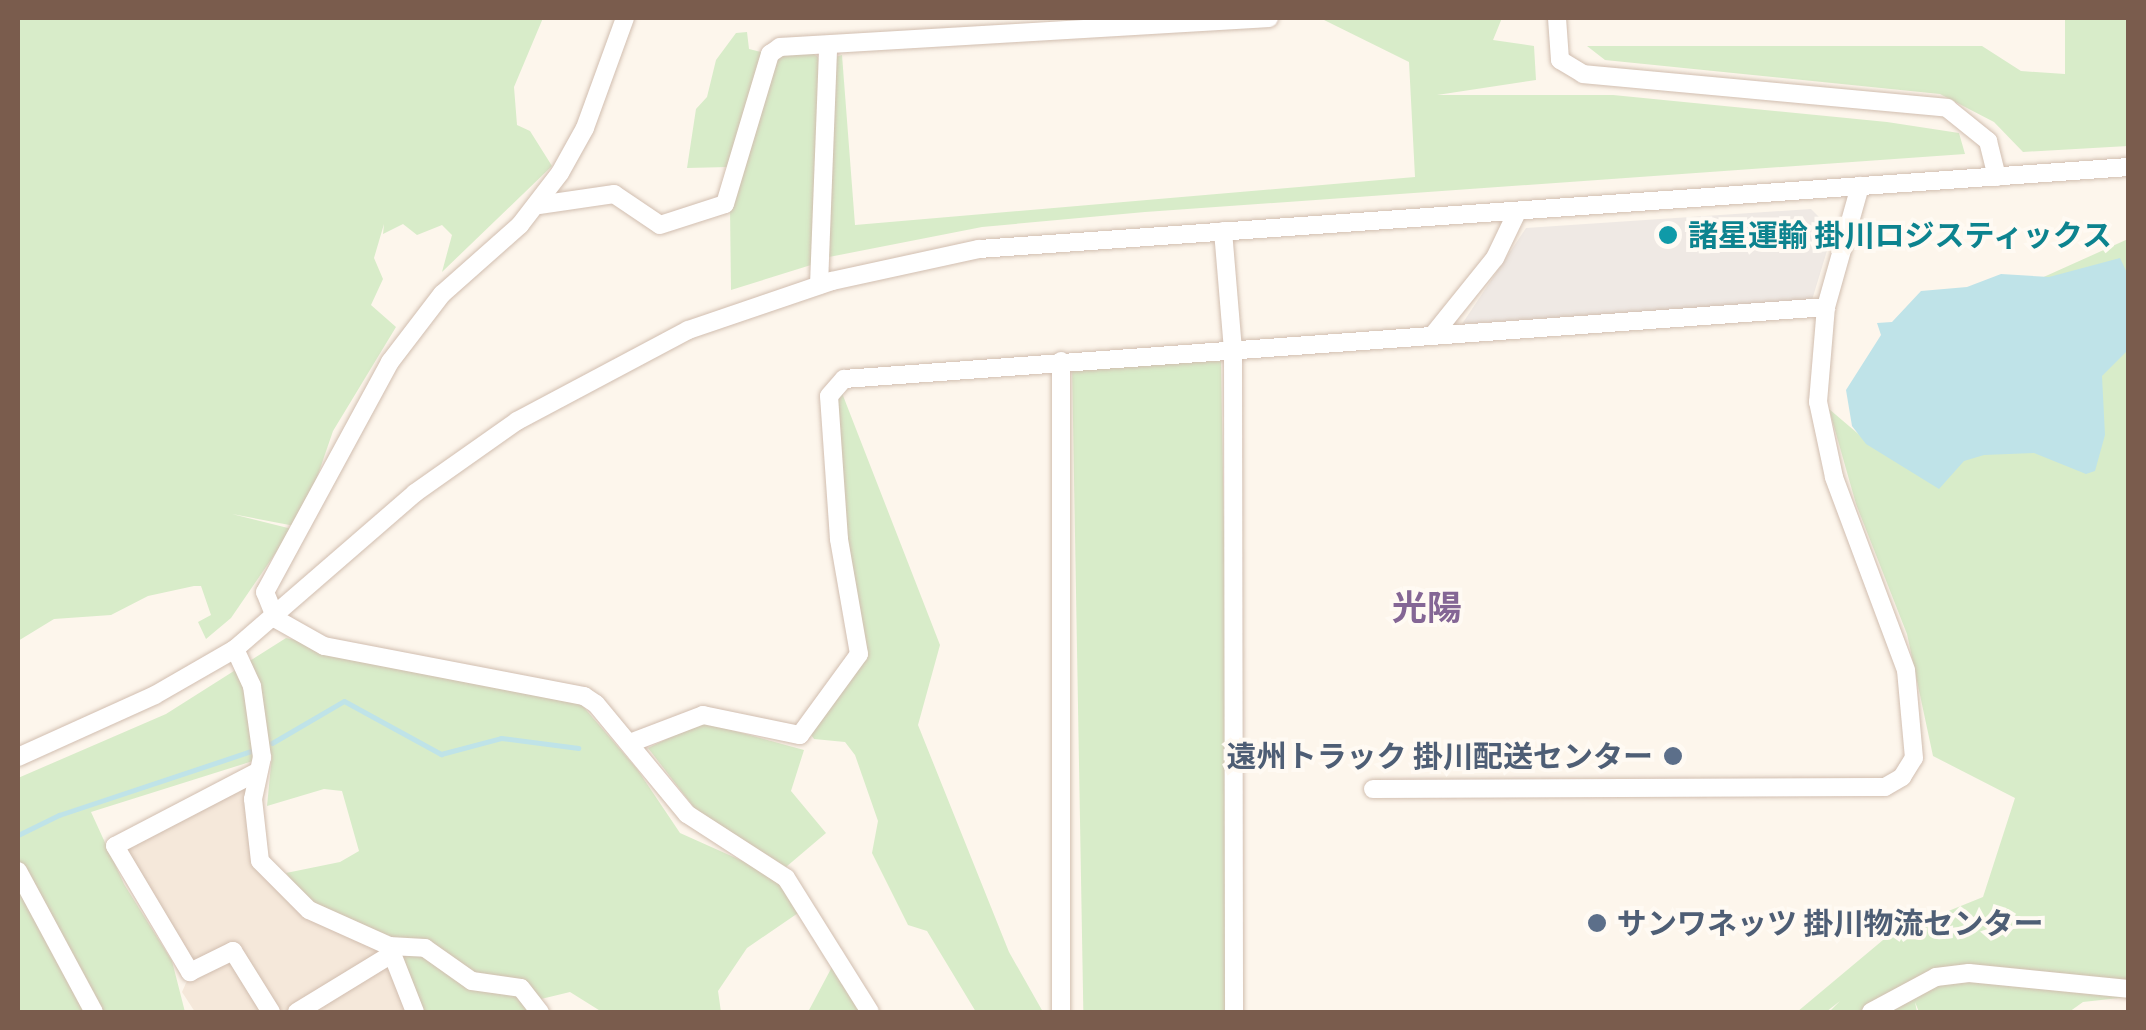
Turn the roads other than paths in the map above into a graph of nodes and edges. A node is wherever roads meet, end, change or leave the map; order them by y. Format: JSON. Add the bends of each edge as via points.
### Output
{"nodes":[{"id":1,"x":625,"y":18,"type":"edge"},
{"id":2,"x":1269,"y":18,"type":"edge"},
{"id":3,"x":1557,"y":18,"type":"edge"},
{"id":4,"x":828,"y":48,"type":"junction"},
{"id":5,"x":2128,"y":167,"type":"edge"},
{"id":6,"x":1996,"y":177,"type":"junction"},
{"id":7,"x":1860,"y":186,"type":"junction"},
{"id":8,"x":540,"y":205,"type":"junction"},
{"id":9,"x":1517,"y":212,"type":"junction"},
{"id":10,"x":1223,"y":231,"type":"junction"},
{"id":11,"x":819,"y":285,"type":"junction"},
{"id":12,"x":1826,"y":308,"type":"junction"},
{"id":13,"x":1433,"y":335,"type":"junction"},
{"id":14,"x":1233,"y":349,"type":"junction"},
{"id":15,"x":1061,"y":361,"type":"junction"},
{"id":16,"x":276,"y":620,"type":"junction"},
{"id":17,"x":235,"y":649,"type":"junction"},
{"id":18,"x":630,"y":742,"type":"junction"},
{"id":19,"x":18,"y":757,"type":"edge"},
{"id":20,"x":257,"y":772,"type":"junction"},
{"id":21,"x":1372,"y":790,"type":"dead end"},
{"id":22,"x":18,"y":871,"type":"edge"},
{"id":23,"x":390,"y":950,"type":"junction"},
{"id":24,"x":2128,"y":989,"type":"edge"},
{"id":25,"x":94,"y":1012,"type":"edge"},
{"id":26,"x":271,"y":1012,"type":"edge"},
{"id":27,"x":297,"y":1012,"type":"edge"},
{"id":28,"x":415,"y":1012,"type":"edge"},
{"id":29,"x":540,"y":1012,"type":"edge"},
{"id":30,"x":870,"y":1012,"type":"edge"},
{"id":31,"x":1062,"y":1012,"type":"edge"},
{"id":32,"x":1234,"y":1012,"type":"edge"},
{"id":33,"x":1871,"y":1012,"type":"edge"}],
"edges":[{"from":1,"to":8,"type":"street","via":[[585,128]]},
{"from":2,"to":4,"type":"street"},
{"from":3,"to":6,"type":"street","via":[[1560,60],[1583,74],[1947,108],[1988,140]]},
{"from":4,"to":8,"type":"street","via":[[780,47],[770,54],[724,204],[660,226],[614,194]]},
{"from":4,"to":11,"type":"street"},
{"from":5,"to":6,"type":"street"},
{"from":6,"to":7,"type":"street"},
{"from":7,"to":9,"type":"street"},
{"from":7,"to":12,"type":"street"},
{"from":8,"to":16,"type":"street","via":[[442,294],[390,362],[265,592]]},
{"from":9,"to":10,"type":"street"},
{"from":9,"to":13,"type":"street","via":[[1495,258]]},
{"from":10,"to":11,"type":"street","via":[[979,249]]},
{"from":10,"to":14,"type":"street"},
{"from":11,"to":16,"type":"street","via":[[688,330],[517,421],[416,493]]},
{"from":12,"to":13,"type":"street"},
{"from":12,"to":21,"type":"street","via":[[1818,402],[1822,440],[1906,670],[1914,758],[1902,777],[1884,788]]},
{"from":13,"to":14,"type":"street"},
{"from":14,"to":15,"type":"street"},
{"from":14,"to":32,"type":"street"},
{"from":15,"to":18,"type":"street","via":[[844,379],[829,396],[839,539],[859,654],[800,735],[703,715]]},
{"from":15,"to":31,"type":"street"},
{"from":16,"to":17,"type":"street"},
{"from":16,"to":18,"type":"street","via":[[324,646],[584,696]]},
{"from":17,"to":19,"type":"street","via":[[156,694]]},
{"from":17,"to":20,"type":"street","via":[[252,686],[262,757]]},
{"from":18,"to":30,"type":"street","via":[[698,824],[786,878]]},
{"from":20,"to":23,"type":"street","via":[[253,830],[260,861],[309,910]]},
{"from":20,"to":26,"type":"street","via":[[116,846],[190,972],[233,950]]},
{"from":22,"to":25,"type":"street"},
{"from":23,"to":27,"type":"street"},
{"from":23,"to":28,"type":"street"},
{"from":23,"to":29,"type":"street","via":[[425,948],[472,981],[521,988]]},
{"from":24,"to":33,"type":"street","via":[[1969,973],[1919,984]]}]}
